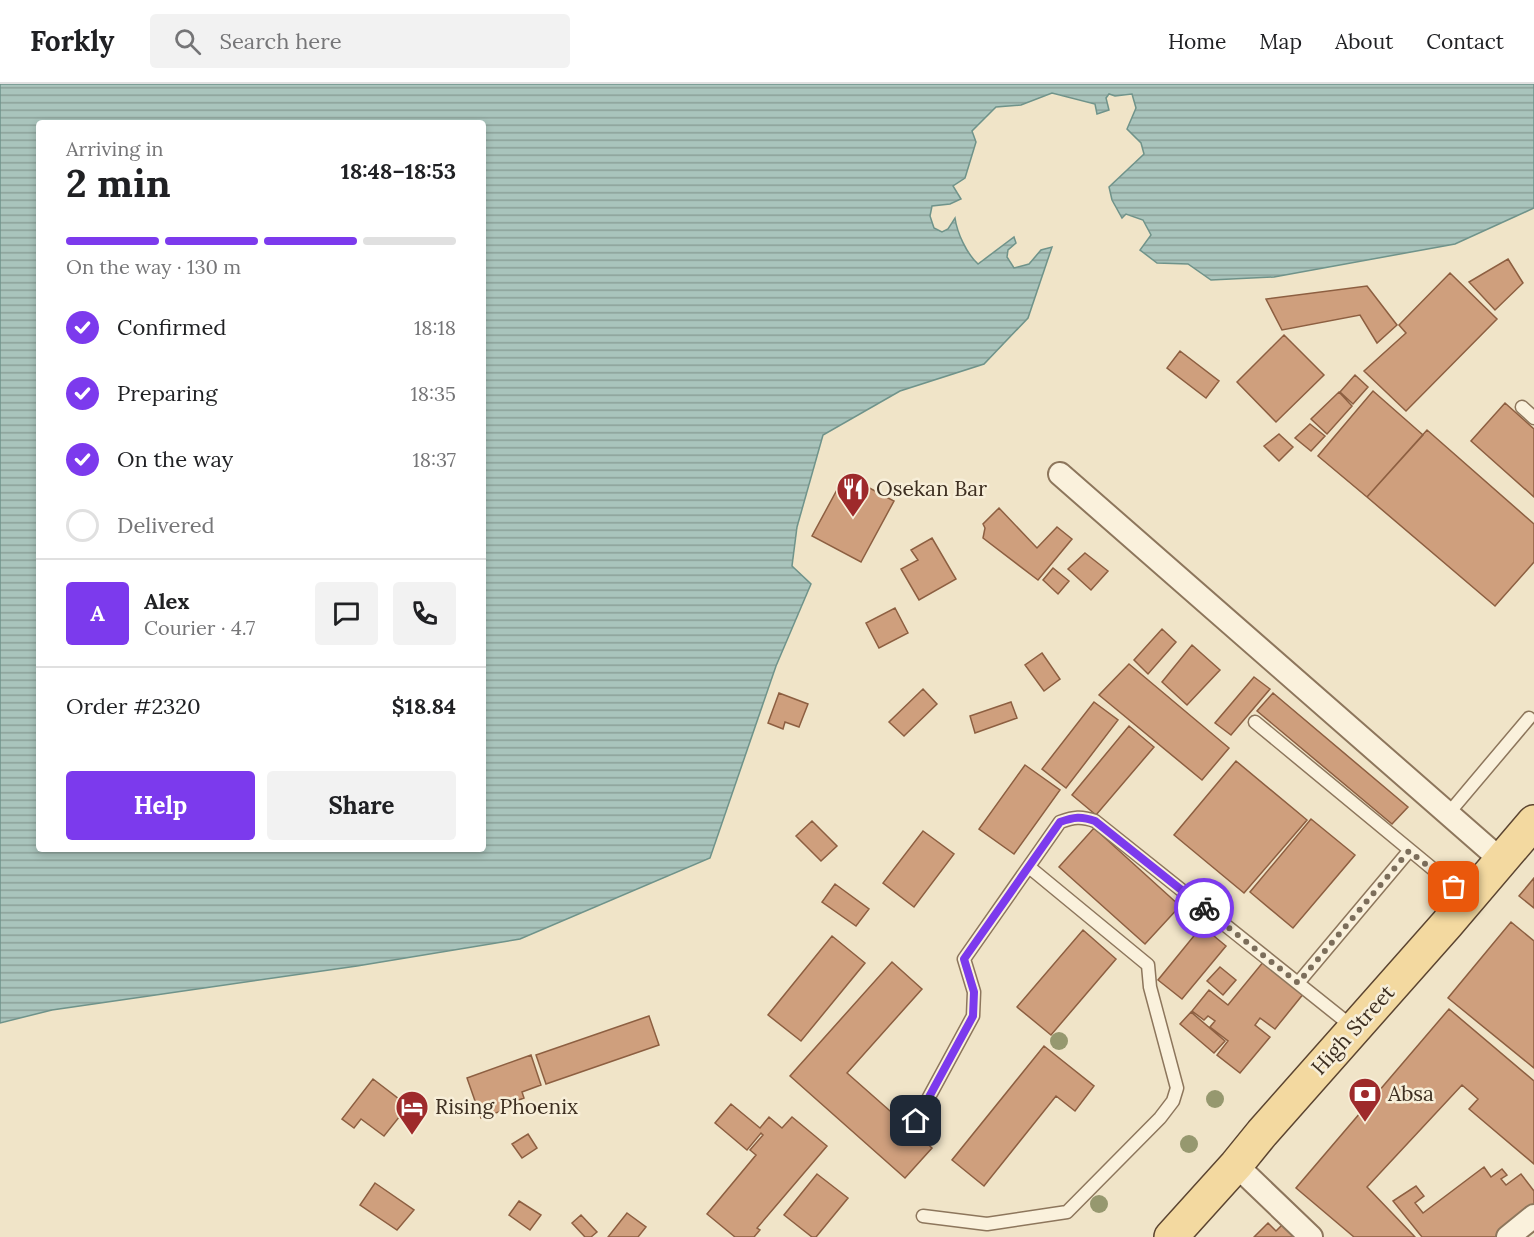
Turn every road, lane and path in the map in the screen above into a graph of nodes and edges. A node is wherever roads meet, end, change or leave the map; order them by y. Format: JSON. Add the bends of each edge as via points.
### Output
{"nodes":[{"id":1,"x":1522,"y":407,"type":"dead end"},
{"id":2,"x":1534,"y":418,"type":"edge"},
{"id":3,"x":1060,"y":474,"type":"dead end"},
{"id":4,"x":1529,"y":718,"type":"dead end"},
{"id":5,"x":1255,"y":722,"type":"dead end"},
{"id":6,"x":1448,"y":814,"type":"junction"},
{"id":7,"x":1534,"y":822,"type":"edge"},
{"id":8,"x":1409,"y":851,"type":"junction"},
{"id":9,"x":1501,"y":860,"type":"junction"},
{"id":10,"x":1029,"y":867,"type":"junction"},
{"id":11,"x":1468,"y":899,"type":"junction"},
{"id":12,"x":1298,"y":983,"type":"junction"},
{"id":13,"x":1355,"y":1028,"type":"junction"},
{"id":14,"x":916,"y":1121,"type":"dead end"},
{"id":15,"x":1236,"y":1165,"type":"junction"},
{"id":16,"x":923,"y":1216,"type":"dead end"},
{"id":17,"x":1534,"y":1216,"type":"edge"},
{"id":18,"x":1171,"y":1237,"type":"edge"},
{"id":19,"x":1311,"y":1237,"type":"edge"},
{"id":20,"x":1508,"y":1237,"type":"edge"}],
"edges":[{"from":1,"to":2,"type":"lane"},
{"from":3,"to":6,"type":"street"},
{"from":4,"to":6,"type":"lane"},
{"from":5,"to":8,"type":"lane"},
{"from":6,"to":9,"type":"street"},
{"from":7,"to":9,"type":"main road","name":"High Street"},
{"from":8,"to":11,"type":"lane"},
{"from":8,"to":12,"type":"lane"},
{"from":9,"to":11,"type":"main road","name":"High Street"},
{"from":10,"to":12,"type":"lane","via":[[1060,822],[1073,817],[1095,821]]},
{"from":10,"to":14,"type":"lane","via":[[964,959],[974,992],[973,1016]]},
{"from":10,"to":16,"type":"lane","via":[[1148,965],[1150,987],[1177,1089],[1160,1118],[1067,1212],[987,1224]]},
{"from":11,"to":13,"type":"main road","name":"High Street"},
{"from":12,"to":13,"type":"lane"},
{"from":13,"to":15,"type":"main road","name":"High Street"},
{"from":15,"to":18,"type":"main road","name":"High Street"},
{"from":15,"to":19,"type":"street"},
{"from":17,"to":20,"type":"street"}]}
